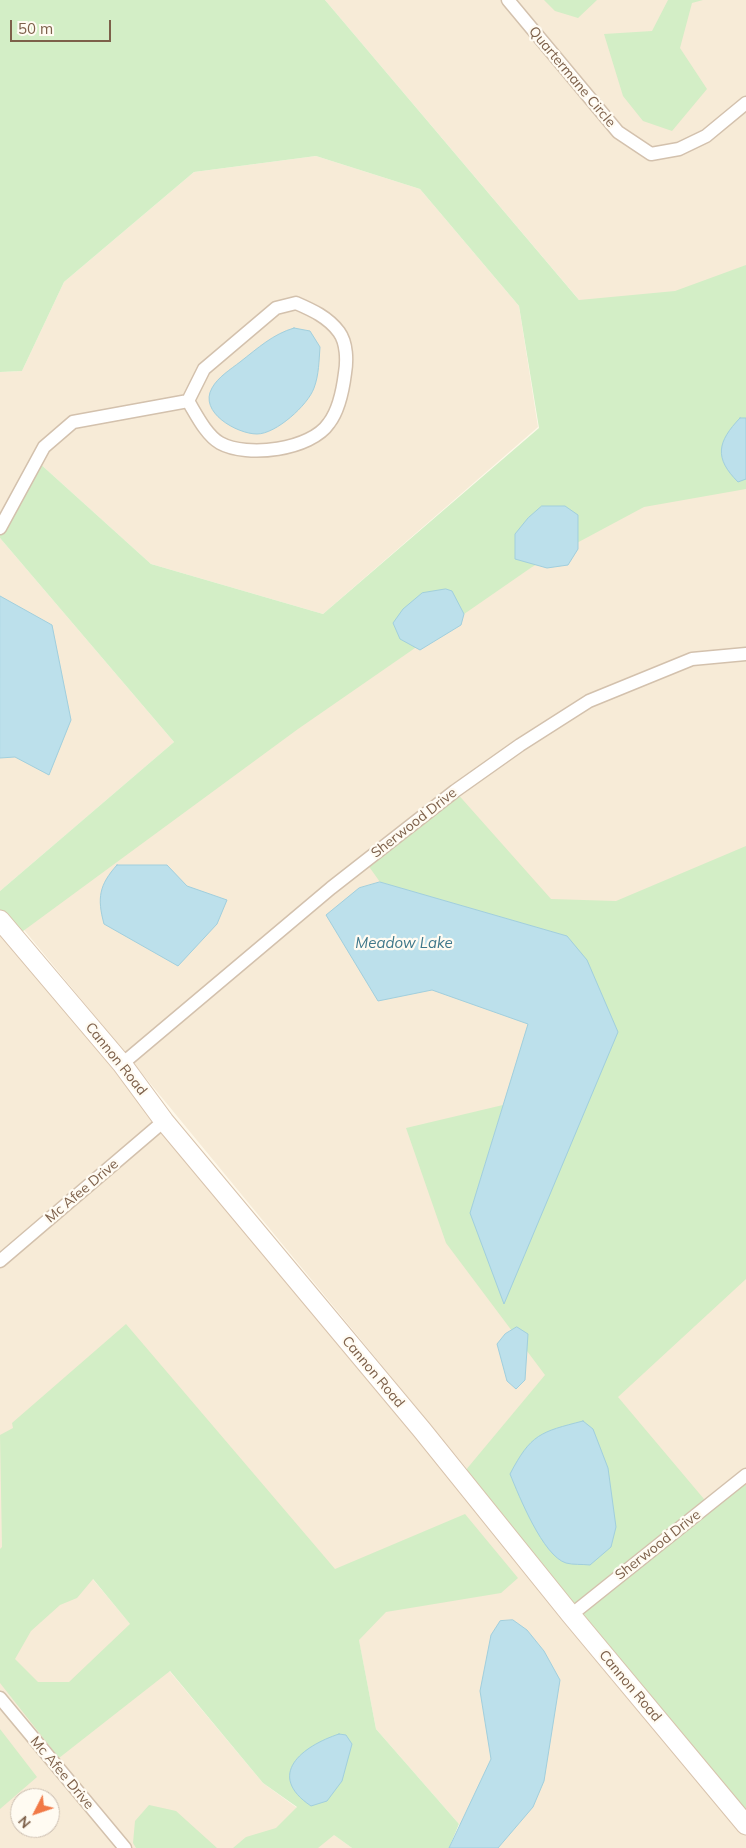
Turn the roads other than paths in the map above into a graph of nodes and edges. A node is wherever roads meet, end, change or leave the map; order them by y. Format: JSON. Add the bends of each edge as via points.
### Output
{"nodes":[{"id":1,"x":508,"y":0,"type":"edge"},
{"id":2,"x":746,"y":103,"type":"edge"},
{"id":3,"x":188,"y":401,"type":"junction"},
{"id":4,"x":0,"y":528,"type":"edge"},
{"id":5,"x":746,"y":654,"type":"edge"},
{"id":6,"x":0,"y":920,"type":"edge"},
{"id":7,"x":122,"y":1064,"type":"junction"},
{"id":8,"x":164,"y":1122,"type":"junction"},
{"id":9,"x":0,"y":1260,"type":"edge"},
{"id":10,"x":746,"y":1475,"type":"edge"},
{"id":11,"x":571,"y":1615,"type":"junction"},
{"id":12,"x":0,"y":1698,"type":"edge"},
{"id":13,"x":746,"y":1825,"type":"edge"},
{"id":14,"x":125,"y":1848,"type":"edge"}],
"edges":[{"from":1,"to":2,"type":"street","name":"Quartermane Circle","via":[[618,132],[651,154],[679,149],[706,136]]},
{"from":3,"to":3,"type":"street","via":[[218,442],[238,450],[261,450],[310,440],[329,424],[344,384],[347,358],[340,333],[322,314],[296,303],[276,308],[204,369]]},
{"from":3,"to":4,"type":"street","via":[[73,422],[44,447]]},
{"from":5,"to":7,"type":"street","name":"Sherwood Drive","via":[[692,659],[589,701],[520,744],[331,888]]},
{"from":6,"to":7,"type":"main road","name":"Cannon Road"},
{"from":7,"to":8,"type":"main road","name":"Cannon Road"},
{"from":8,"to":9,"type":"street","name":"Mc Afee Drive"},
{"from":8,"to":11,"type":"main road","name":"Cannon Road","via":[[422,1430]]},
{"from":10,"to":11,"type":"street","name":"Sherwood Drive"},
{"from":11,"to":13,"type":"main road","name":"Cannon Road"},
{"from":12,"to":14,"type":"street","name":"Mc Afee Drive"}]}
